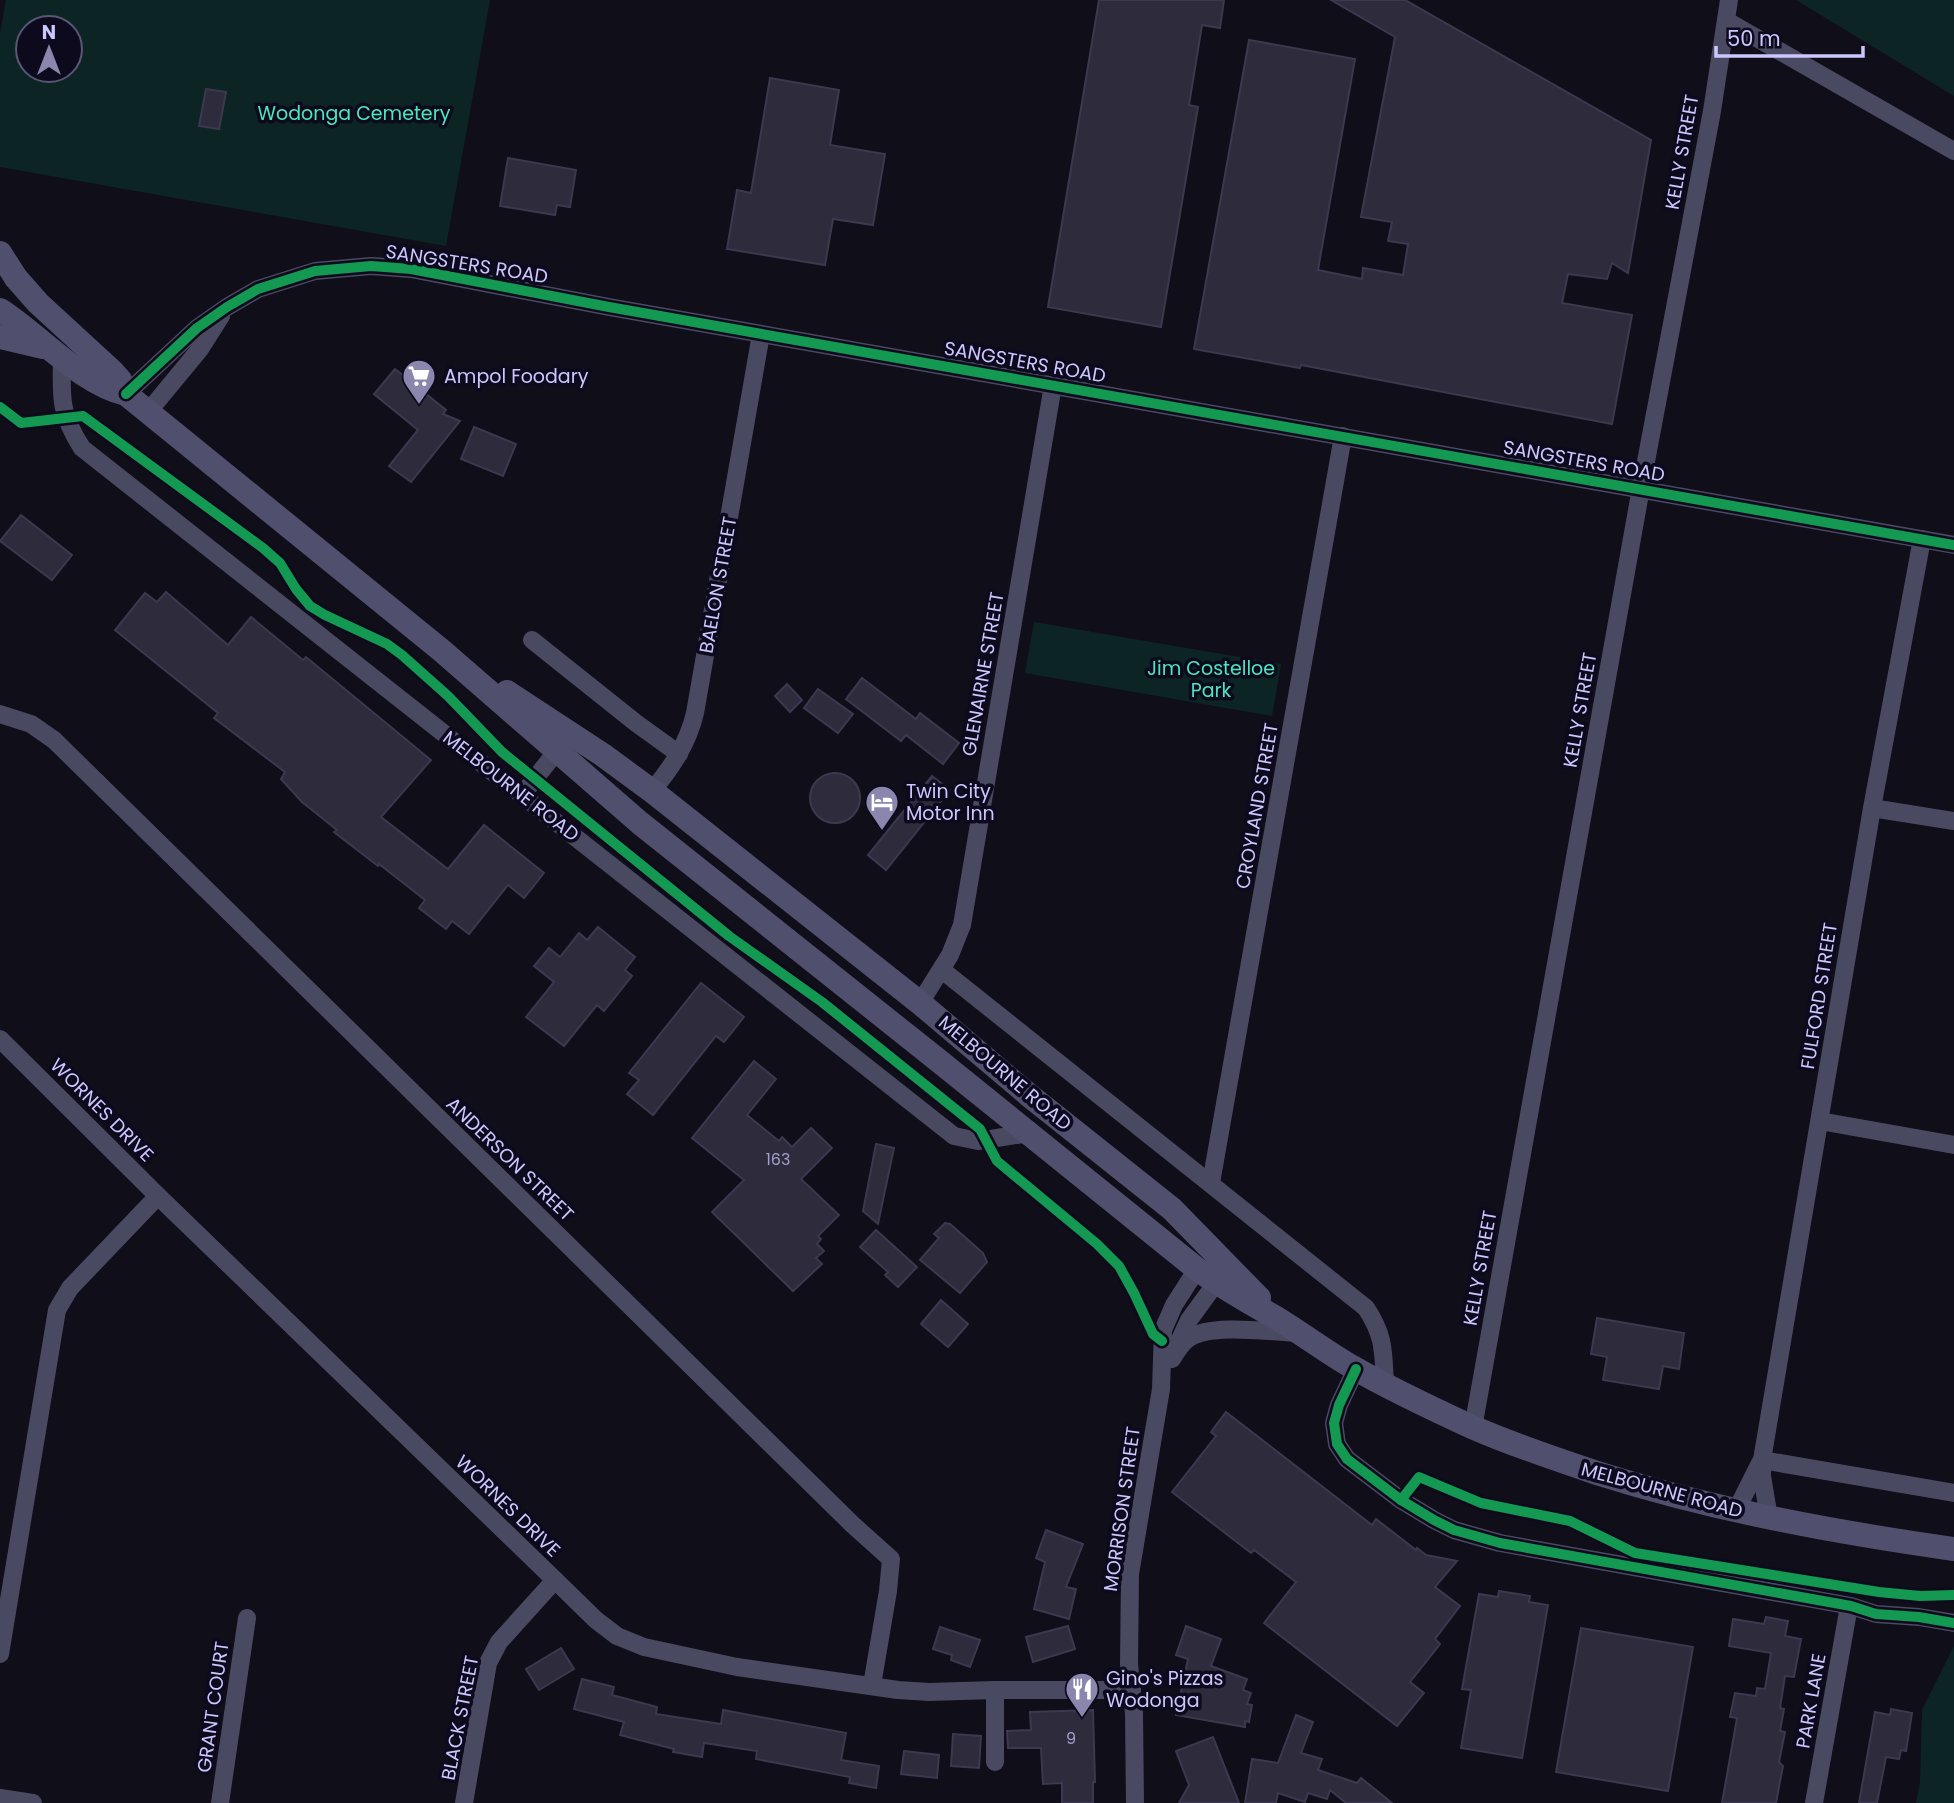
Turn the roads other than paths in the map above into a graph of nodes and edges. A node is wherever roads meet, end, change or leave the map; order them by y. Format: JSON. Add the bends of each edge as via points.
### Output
{"nodes":[{"id":1,"x":1729,"y":0,"type":"edge"},
{"id":2,"x":1727,"y":21,"type":"junction"},
{"id":3,"x":1954,"y":151,"type":"edge"},
{"id":4,"x":0,"y":253,"type":"edge"},
{"id":5,"x":227,"y":307,"type":"junction"},
{"id":6,"x":0,"y":310,"type":"edge"},
{"id":7,"x":761,"y":334,"type":"junction"},
{"id":8,"x":0,"y":337,"type":"edge"},
{"id":9,"x":56,"y":354,"type":"junction"},
{"id":10,"x":1053,"y":385,"type":"junction"},
{"id":11,"x":126,"y":394,"type":"junction"},
{"id":12,"x":148,"y":412,"type":"junction"},
{"id":13,"x":1343,"y":436,"type":"junction"},
{"id":14,"x":1641,"y":488,"type":"junction"},
{"id":15,"x":1922,"y":540,"type":"junction"},
{"id":16,"x":1954,"y":545,"type":"edge"},
{"id":17,"x":532,"y":640,"type":"dead end"},
{"id":18,"x":441,"y":650,"type":"junction"},
{"id":19,"x":0,"y":714,"type":"edge"},
{"id":20,"x":556,"y":752,"type":"junction"},
{"id":21,"x":679,"y":754,"type":"junction"},
{"id":22,"x":652,"y":791,"type":"junction"},
{"id":23,"x":522,"y":795,"type":"junction"},
{"id":24,"x":1872,"y":808,"type":"junction"},
{"id":25,"x":1954,"y":821,"type":"edge"},
{"id":26,"x":640,"y":823,"type":"junction"},
{"id":27,"x":942,"y":970,"type":"junction"},
{"id":28,"x":920,"y":1003,"type":"junction"},
{"id":29,"x":0,"y":1039,"type":"edge"},
{"id":30,"x":1030,"y":1096,"type":"junction"},
{"id":31,"x":1820,"y":1121,"type":"junction"},
{"id":32,"x":1021,"y":1127,"type":"junction"},
{"id":33,"x":1954,"y":1145,"type":"edge"},
{"id":34,"x":1211,"y":1184,"type":"junction"},
{"id":35,"x":158,"y":1196,"type":"junction"},
{"id":36,"x":1212,"y":1270,"type":"junction"},
{"id":37,"x":1289,"y":1327,"type":"junction"},
{"id":38,"x":1172,"y":1359,"type":"junction"},
{"id":39,"x":1356,"y":1369,"type":"junction"},
{"id":40,"x":1385,"y":1384,"type":"junction"},
{"id":41,"x":1161,"y":1389,"type":"junction"},
{"id":42,"x":1473,"y":1427,"type":"junction"},
{"id":43,"x":1762,"y":1460,"type":"junction"},
{"id":44,"x":1954,"y":1493,"type":"edge"},
{"id":45,"x":1736,"y":1511,"type":"junction"},
{"id":46,"x":1769,"y":1518,"type":"junction"},
{"id":47,"x":1954,"y":1549,"type":"edge"},
{"id":48,"x":555,"y":1580,"type":"junction"},
{"id":49,"x":1849,"y":1606,"type":"junction"},
{"id":50,"x":247,"y":1618,"type":"dead end"},
{"id":51,"x":1954,"y":1623,"type":"edge"},
{"id":52,"x":0,"y":1654,"type":"edge"},
{"id":53,"x":872,"y":1685,"type":"junction"},
{"id":54,"x":995,"y":1690,"type":"junction"},
{"id":55,"x":1132,"y":1690,"type":"junction"},
{"id":56,"x":995,"y":1762,"type":"dead end"},
{"id":57,"x":0,"y":1798,"type":"edge"},
{"id":58,"x":33,"y":1803,"type":"edge"},
{"id":59,"x":220,"y":1803,"type":"edge"},
{"id":60,"x":464,"y":1803,"type":"edge"},
{"id":61,"x":1135,"y":1803,"type":"edge"},
{"id":62,"x":1814,"y":1803,"type":"edge"}],
"edges":[{"from":1,"to":2,"type":"street","name":"KELLY STREET"},
{"from":2,"to":3,"type":"street"},
{"from":2,"to":14,"type":"street","name":"KELLY STREET"},
{"from":4,"to":11,"type":"main road","name":"MELBOURNE ROAD","via":[[25,289],[112,371]]},
{"from":5,"to":7,"type":"street","name":"SANGSTERS ROAD","via":[[258,289],[315,271],[371,266],[433,273]]},
{"from":5,"to":11,"type":"street","name":"SANGSTERS ROAD","via":[[197,328]]},
{"from":5,"to":12,"type":"street","name":"SANGSTERS ROAD","via":[[200,349]]},
{"from":6,"to":9,"type":"main road","name":"MELBOURNE ROAD"},
{"from":7,"to":10,"type":"street","name":"SANGSTERS ROAD"},
{"from":7,"to":21,"type":"street","name":"BAELON STREET","via":[[699,694]]},
{"from":8,"to":9,"type":"main road"},
{"from":9,"to":11,"type":"main road","name":"MELBOURNE ROAD","via":[[102,385]]},
{"from":9,"to":23,"type":"street","name":"MELBOURNE ROAD","via":[[65,418],[82,448]]},
{"from":10,"to":13,"type":"street","name":"SANGSTERS ROAD"},
{"from":10,"to":27,"type":"street","name":"GLENAIRNE STREET","via":[[962,925]]},
{"from":11,"to":12,"type":"main road","name":"MELBOURNE ROAD"},
{"from":12,"to":18,"type":"main road","name":"MELBOURNE ROAD"},
{"from":13,"to":14,"type":"street","name":"SANGSTERS ROAD"},
{"from":13,"to":34,"type":"street","name":"CROYLAND STREET"},
{"from":14,"to":15,"type":"street","name":"SANGSTERS ROAD"},
{"from":14,"to":42,"type":"street","name":"KELLY STREET"},
{"from":15,"to":16,"type":"street","name":"SANGSTERS ROAD"},
{"from":15,"to":24,"type":"street","name":"FULFORD STREET"},
{"from":17,"to":21,"type":"street"},
{"from":18,"to":20,"type":"main road","name":"MELBOURNE ROAD"},
{"from":18,"to":22,"type":"main road","name":"MELBOURNE ROAD"},
{"from":19,"to":53,"type":"street","name":"ANDERSON STREET","via":[[31,724],[54,740],[891,1559]]},
{"from":20,"to":23,"type":"street"},
{"from":20,"to":26,"type":"main road","name":"MELBOURNE ROAD"},
{"from":21,"to":22,"type":"street","name":"BAELON STREET"},
{"from":22,"to":26,"type":"main road","name":"BAELON STREET"},
{"from":22,"to":28,"type":"main road","name":"MELBOURNE ROAD"},
{"from":23,"to":32,"type":"street","name":"MELBOURNE ROAD","via":[[954,1136],[978,1141]]},
{"from":24,"to":25,"type":"street"},
{"from":24,"to":31,"type":"street","name":"FULFORD STREET"},
{"from":26,"to":32,"type":"main road","name":"MELBOURNE ROAD"},
{"from":27,"to":28,"type":"street","name":"GLENAIRNE STREET"},
{"from":27,"to":34,"type":"street","name":"MELBOURNE ROAD"},
{"from":28,"to":30,"type":"main road","name":"MELBOURNE ROAD"},
{"from":29,"to":35,"type":"street","name":"WORNES DRIVE"},
{"from":30,"to":32,"type":"main road"},
{"from":30,"to":36,"type":"main road","name":"MELBOURNE ROAD","via":[[1186,1223]]},
{"from":31,"to":33,"type":"street"},
{"from":31,"to":43,"type":"street","name":"FULFORD STREET"},
{"from":32,"to":36,"type":"main road","name":"MELBOURNE ROAD"},
{"from":34,"to":40,"type":"street","name":"MELBOURNE ROAD","via":[[1366,1308],[1382,1340]]},
{"from":35,"to":48,"type":"street","name":"WORNES DRIVE"},
{"from":35,"to":52,"type":"street","via":[[70,1288],[57,1310]]},
{"from":36,"to":37,"type":"main road","name":"MELBOURNE ROAD"},
{"from":36,"to":38,"type":"street","name":"MORRISON STREET"},
{"from":36,"to":41,"type":"street","name":"MORRISON STREET","via":[[1174,1305],[1163,1330]]},
{"from":37,"to":38,"type":"street","name":"MORRISON STREET","via":[[1208,1331],[1188,1339]]},
{"from":37,"to":39,"type":"main road","name":"MELBOURNE ROAD"},
{"from":38,"to":41,"type":"street","name":"MORRISON STREET"},
{"from":39,"to":40,"type":"main road","name":"MELBOURNE ROAD"},
{"from":39,"to":49,"type":"street","via":[[1336,1414],[1337,1444],[1347,1460],[1442,1525],[1500,1543]]},
{"from":40,"to":42,"type":"main road","name":"MELBOURNE ROAD"},
{"from":41,"to":55,"type":"street","name":"MORRISON STREET","via":[[1130,1574]]},
{"from":42,"to":45,"type":"main road","name":"MELBOURNE ROAD","via":[[1543,1456]]},
{"from":43,"to":44,"type":"street"},
{"from":43,"to":45,"type":"street","name":"FULFORD STREET"},
{"from":43,"to":46,"type":"street","name":"FULFORD STREET"},
{"from":45,"to":46,"type":"main road","name":"MELBOURNE ROAD"},
{"from":46,"to":47,"type":"main road","name":"MELBOURNE ROAD"},
{"from":48,"to":53,"type":"street","name":"WORNES DRIVE","via":[[617,1636],[644,1647],[737,1667]]},
{"from":48,"to":60,"type":"street","name":"BLACK STREET","via":[[499,1642],[488,1663]]},
{"from":49,"to":51,"type":"street","via":[[1876,1614]]},
{"from":49,"to":62,"type":"street","name":"PARK LANE"},
{"from":50,"to":59,"type":"street","name":"GRANT COURT"},
{"from":53,"to":54,"type":"street","name":"WORNES DRIVE","via":[[929,1692]]},
{"from":54,"to":55,"type":"street","name":"WORNES DRIVE"},
{"from":54,"to":56,"type":"street"},
{"from":55,"to":61,"type":"street","name":"MORRISON STREET"},
{"from":57,"to":58,"type":"street"}]}
